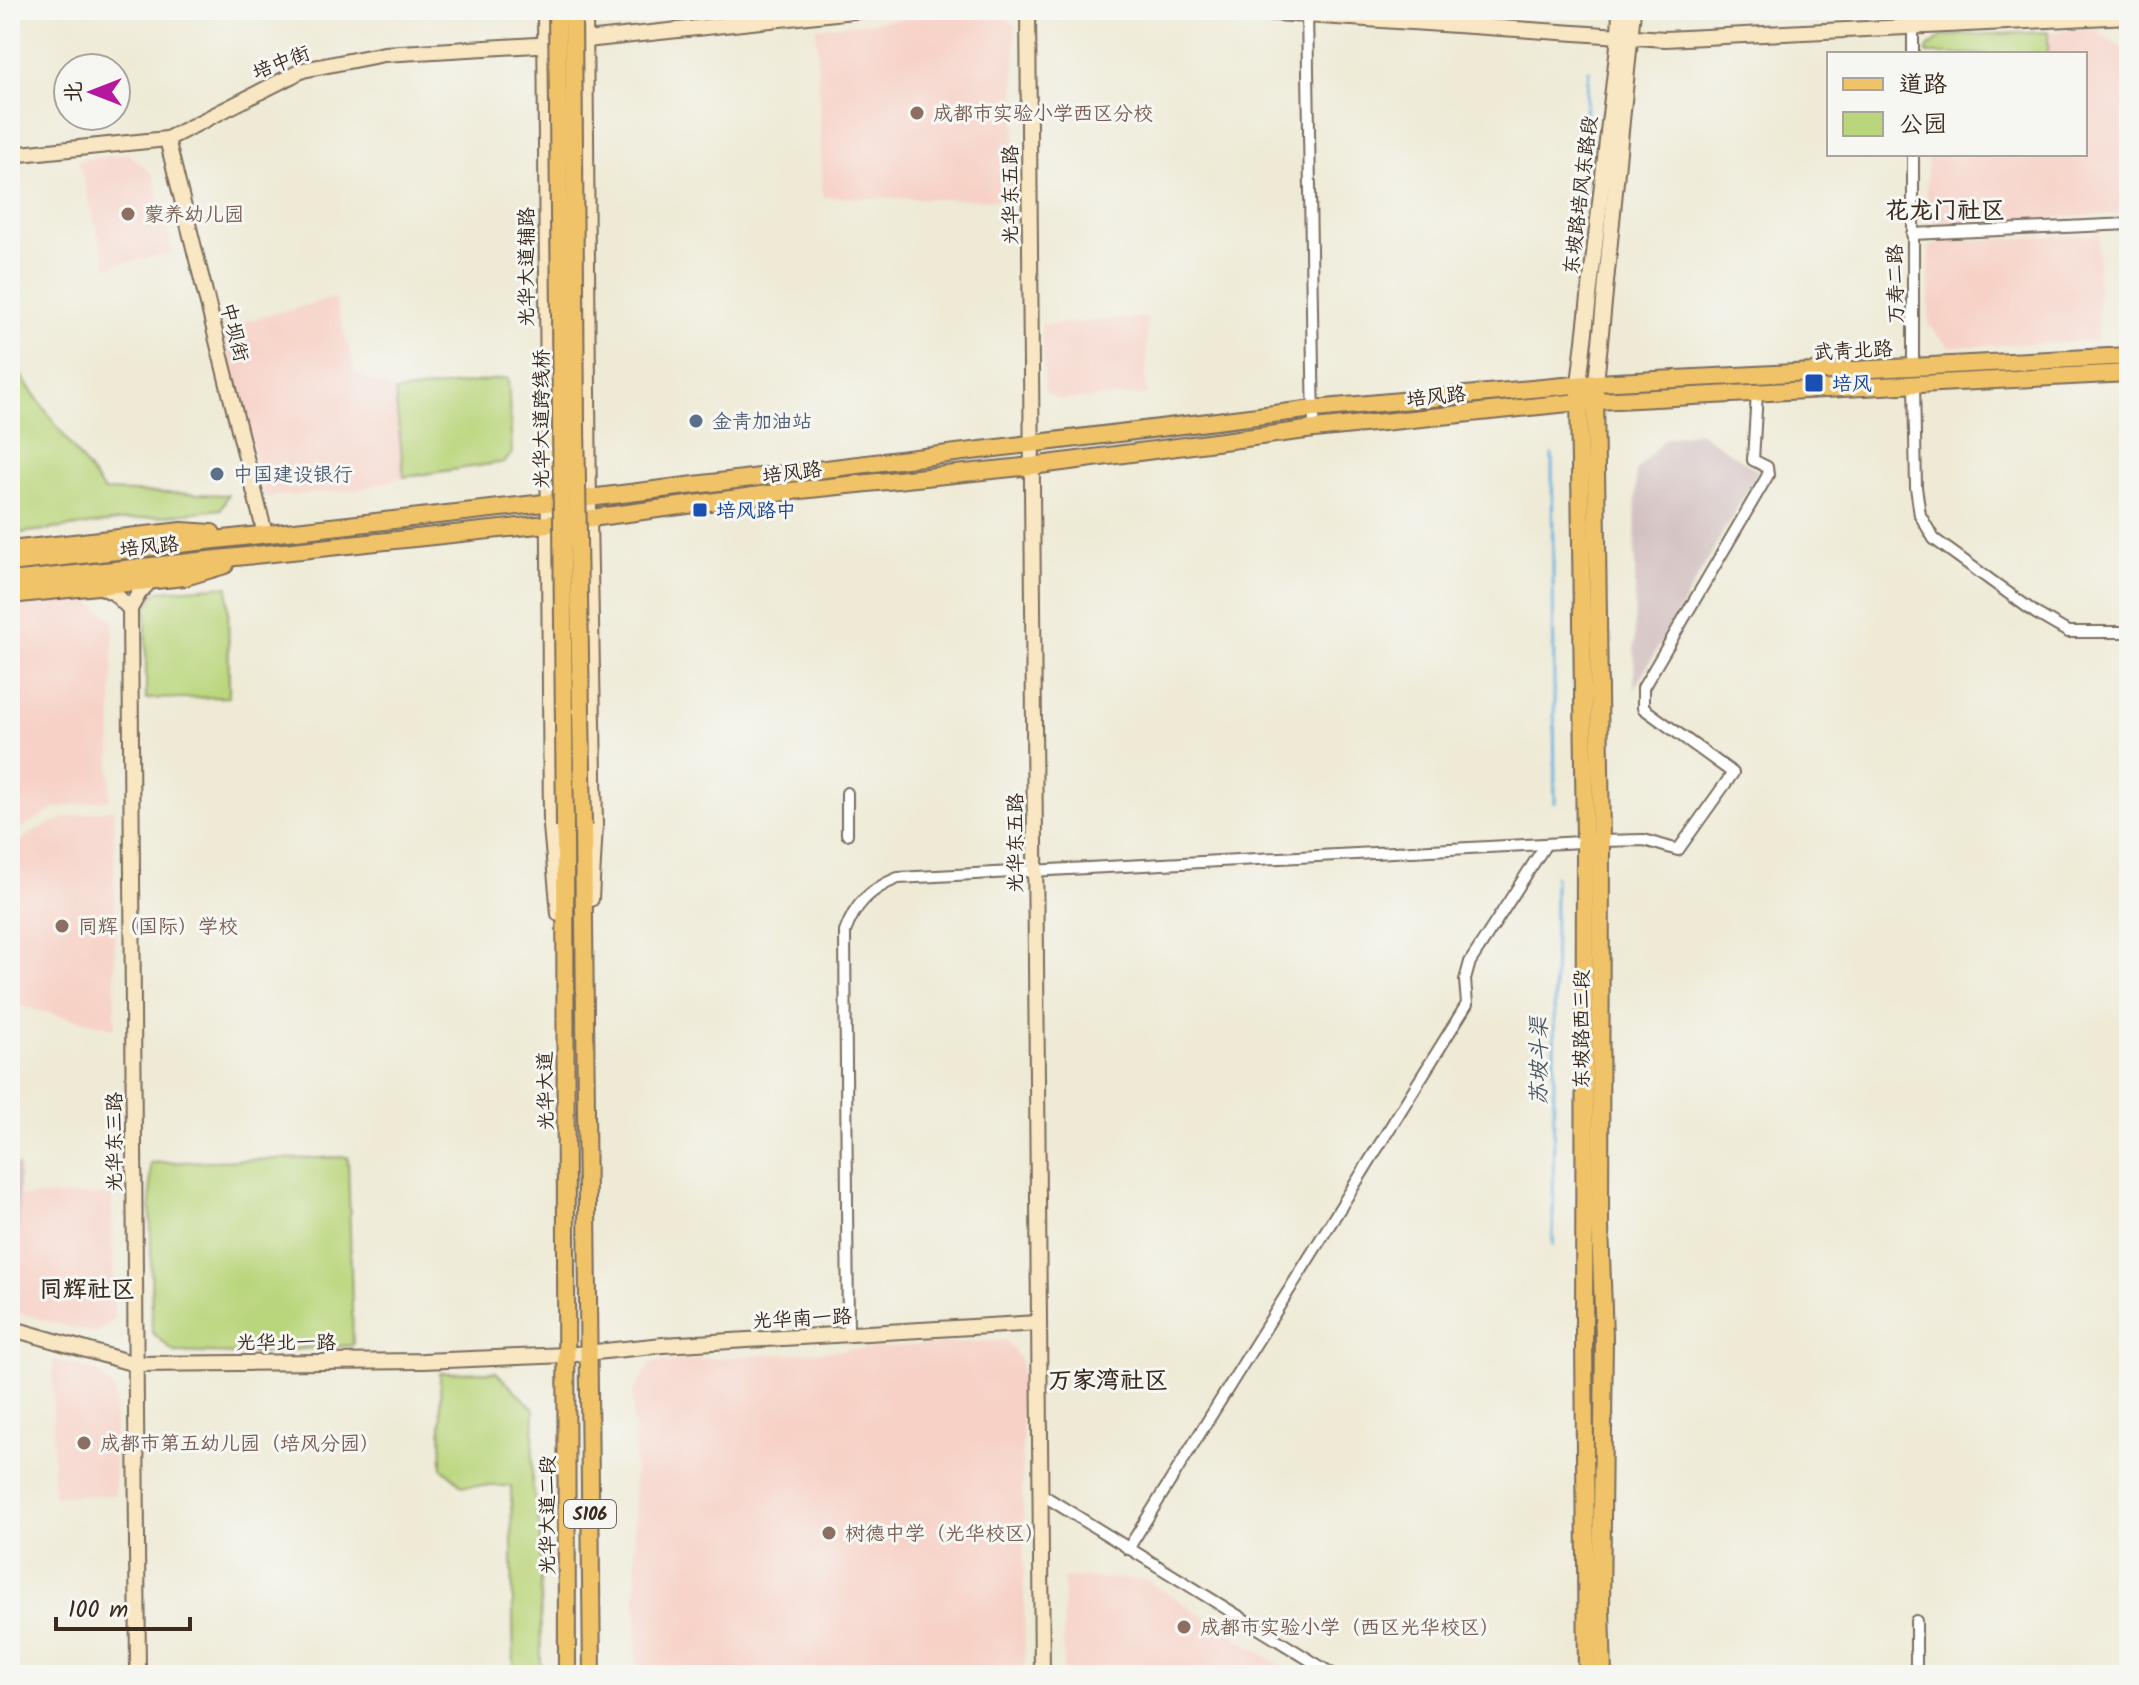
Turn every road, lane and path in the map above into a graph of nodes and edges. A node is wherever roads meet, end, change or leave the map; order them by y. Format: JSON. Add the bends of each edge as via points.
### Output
{"nodes":[{"id":1,"x":545,"y":10,"type":"edge"},
{"id":2,"x":557,"y":10,"type":"edge"},
{"id":3,"x":573,"y":10,"type":"edge"},
{"id":4,"x":585,"y":10,"type":"edge"},
{"id":5,"x":863,"y":10,"type":"edge"},
{"id":6,"x":1028,"y":10,"type":"edge"},
{"id":7,"x":1232,"y":10,"type":"edge"},
{"id":8,"x":1913,"y":10,"type":"edge"},
{"id":9,"x":1630,"y":12,"type":"edge"},
{"id":10,"x":1307,"y":13,"type":"edge"},
{"id":11,"x":2129,"y":16,"type":"edge"},
{"id":12,"x":1913,"y":26,"type":"junction"},
{"id":13,"x":1624,"y":37,"type":"junction"},
{"id":14,"x":585,"y":40,"type":"junction"},
{"id":15,"x":545,"y":44,"type":"junction"},
{"id":16,"x":1913,"y":52,"type":"edge"},
{"id":17,"x":167,"y":139,"type":"junction"},
{"id":18,"x":10,"y":155,"type":"edge"},
{"id":19,"x":1913,"y":156,"type":"edge"},
{"id":20,"x":2129,"y":224,"type":"edge"},
{"id":21,"x":1912,"y":234,"type":"junction"},
{"id":22,"x":2129,"y":356,"type":"edge"},
{"id":23,"x":2129,"y":373,"type":"edge"},
{"id":24,"x":1914,"y":375,"type":"junction"},
{"id":25,"x":1587,"y":383,"type":"junction"},
{"id":26,"x":1757,"y":392,"type":"junction"},
{"id":27,"x":1587,"y":401,"type":"junction"},
{"id":28,"x":1314,"y":409,"type":"junction"},
{"id":29,"x":1314,"y":429,"type":"junction"},
{"id":30,"x":1032,"y":446,"type":"junction"},
{"id":31,"x":1032,"y":466,"type":"junction"},
{"id":32,"x":589,"y":498,"type":"junction"},
{"id":33,"x":547,"y":503,"type":"junction"},
{"id":34,"x":589,"y":518,"type":"junction"},
{"id":35,"x":547,"y":524,"type":"junction"},
{"id":36,"x":258,"y":535,"type":"junction"},
{"id":37,"x":10,"y":550,"type":"edge"},
{"id":38,"x":254,"y":557,"type":"junction"},
{"id":39,"x":10,"y":563,"type":"edge"},
{"id":40,"x":151,"y":580,"type":"junction"},
{"id":41,"x":10,"y":581,"type":"edge"},
{"id":42,"x":96,"y":585,"type":"junction"},
{"id":43,"x":10,"y":595,"type":"edge"},
{"id":44,"x":130,"y":609,"type":"junction"},
{"id":45,"x":549,"y":617,"type":"junction"},
{"id":46,"x":591,"y":620,"type":"junction"},
{"id":47,"x":2129,"y":632,"type":"edge"},
{"id":48,"x":847,"y":793,"type":"dead end"},
{"id":49,"x":583,"y":826,"type":"joint"},
{"id":50,"x":565,"y":827,"type":"joint"},
{"id":51,"x":847,"y":834,"type":"dead end"},
{"id":52,"x":1593,"y":841,"type":"junction"},
{"id":53,"x":1546,"y":844,"type":"junction"},
{"id":54,"x":1035,"y":869,"type":"junction"},
{"id":55,"x":563,"y":970,"type":"junction"},
{"id":56,"x":586,"y":971,"type":"junction"},
{"id":57,"x":1039,"y":1323,"type":"junction"},
{"id":58,"x":10,"y":1328,"type":"edge"},
{"id":59,"x":848,"y":1336,"type":"junction"},
{"id":60,"x":589,"y":1353,"type":"junction"},
{"id":61,"x":567,"y":1355,"type":"junction"},
{"id":62,"x":135,"y":1364,"type":"junction"},
{"id":63,"x":1041,"y":1494,"type":"junction"},
{"id":64,"x":1128,"y":1549,"type":"junction"},
{"id":65,"x":1916,"y":1621,"type":"dead end"},
{"id":66,"x":138,"y":1675,"type":"edge"},
{"id":67,"x":567,"y":1675,"type":"edge"},
{"id":68,"x":592,"y":1675,"type":"edge"},
{"id":69,"x":1042,"y":1675,"type":"edge"},
{"id":70,"x":1334,"y":1675,"type":"edge"},
{"id":71,"x":1587,"y":1675,"type":"edge"},
{"id":72,"x":1603,"y":1675,"type":"edge"},
{"id":73,"x":1916,"y":1675,"type":"edge"}],
"edges":[{"from":1,"to":15,"type":"street","name":"光华大道辅路"},
{"from":2,"to":50,"type":"main road","name":"光华大道跨线桥","bridge":true},
{"from":3,"to":49,"type":"main road","name":"光华大道跨线桥","bridge":true},
{"from":4,"to":14,"type":"street"},
{"from":5,"to":14,"type":"street","name":"培中街"},
{"from":6,"to":30,"type":"street","name":"光华东五路"},
{"from":7,"to":10,"type":"street"},
{"from":8,"to":12,"type":"street"},
{"from":9,"to":13,"type":"street","name":"东坡路培风东路段"},
{"from":10,"to":13,"type":"street"},
{"from":10,"to":28,"type":"street"},
{"from":11,"to":12,"type":"street"},
{"from":12,"to":13,"type":"street"},
{"from":12,"to":16,"type":"street"},
{"from":13,"to":25,"type":"street","name":"东坡路培风东路段"},
{"from":14,"to":15,"type":"street","name":"培中街"},
{"from":14,"to":32,"type":"street"},
{"from":15,"to":17,"type":"street","name":"培中街","via":[[384,54],[303,70]]},
{"from":15,"to":33,"type":"street","name":"光华大道辅路"},
{"from":17,"to":18,"type":"street","name":"培中街"},
{"from":17,"to":36,"type":"street","name":"中坝街"},
{"from":19,"to":21,"type":"street","name":"万寿二路"},
{"from":20,"to":21,"type":"street"},
{"from":21,"to":24,"type":"street","name":"万寿二路"},
{"from":22,"to":24,"type":"main road","name":"武青北路"},
{"from":23,"to":24,"type":"main road","name":"武青北路"},
{"from":24,"to":25,"type":"main road","name":"武青北路"},
{"from":24,"to":26,"type":"main road","name":"武青北路"},
{"from":24,"to":47,"type":"street","name":"万寿二路","via":[[1916,487],[1920,515],[1934,539],[2068,632]]},
{"from":25,"to":27,"type":"main road","name":"东坡路西三段"},
{"from":25,"to":28,"type":"main road","name":"培风路"},
{"from":26,"to":27,"type":"main road","name":"武青北路"},
{"from":26,"to":52,"type":"street","via":[[1753,460],[1767,467],[1768,475],[1643,688],[1643,708],[1733,773],[1678,850],[1644,840]]},
{"from":27,"to":29,"type":"main road","name":"培风路"},
{"from":27,"to":52,"type":"main road","name":"东坡路西三段"},
{"from":28,"to":29,"type":"street"},
{"from":28,"to":30,"type":"main road","name":"培风路"},
{"from":29,"to":31,"type":"main road","name":"培风路"},
{"from":30,"to":31,"type":"street","name":"光华东五路"},
{"from":30,"to":32,"type":"main road","name":"培风路"},
{"from":31,"to":34,"type":"main road","name":"培风路"},
{"from":31,"to":54,"type":"street","name":"光华东五路"},
{"from":32,"to":33,"type":"main road","name":"培风路"},
{"from":32,"to":34,"type":"street"},
{"from":33,"to":35,"type":"street","name":"光华大道辅路"},
{"from":33,"to":36,"type":"main road","name":"培风路"},
{"from":34,"to":35,"type":"main road","name":"培风路"},
{"from":34,"to":46,"type":"street"},
{"from":35,"to":38,"type":"main road","name":"培风路"},
{"from":35,"to":45,"type":"street","name":"光华大道辅路"},
{"from":36,"to":37,"type":"main road","via":[[182,531]]},
{"from":36,"to":39,"type":"main road","name":"培风路"},
{"from":38,"to":40,"type":"main road","via":[[185,577]]},
{"from":38,"to":41,"type":"main road","name":"培风路"},
{"from":40,"to":42,"type":"main road"},
{"from":40,"to":44,"type":"street"},
{"from":42,"to":43,"type":"main road"},
{"from":42,"to":44,"type":"street"},
{"from":44,"to":62,"type":"street","name":"光华东三路"},
{"from":45,"to":46,"type":"street","via":[[561,595],[582,595]]},
{"from":45,"to":55,"type":"street","name":"光华大道辅路","via":[[551,826]]},
{"from":46,"to":56,"type":"street","via":[[595,825]]},
{"from":48,"to":51,"type":"street"},
{"from":49,"to":56,"type":"main road","name":"光华大道"},
{"from":50,"to":55,"type":"main road","name":"光华大道"},
{"from":52,"to":53,"type":"street"},
{"from":52,"to":71,"type":"main road","name":"东坡路西三段","via":[[1584,1342]]},
{"from":52,"to":72,"type":"main road","name":"东坡路西三段"},
{"from":53,"to":54,"type":"street"},
{"from":53,"to":64,"type":"street","via":[[1470,962],[1467,1004]]},
{"from":54,"to":57,"type":"street","name":"光华东五路"},
{"from":54,"to":59,"type":"street","via":[[898,878],[865,896],[852,912],[845,932]]},
{"from":55,"to":61,"type":"main road","name":"光华大道"},
{"from":56,"to":60,"type":"main road","name":"光华大道"},
{"from":57,"to":59,"type":"street","name":"光华南一路"},
{"from":57,"to":63,"type":"street","name":"光华东五路"},
{"from":58,"to":62,"type":"street","name":"光华北一路"},
{"from":59,"to":60,"type":"street","name":"光华南一路"},
{"from":60,"to":61,"type":"street","name":"光华南一路"},
{"from":60,"to":68,"type":"main road","number":"S106"},
{"from":61,"to":62,"type":"street","name":"光华北一路"},
{"from":61,"to":67,"type":"main road","name":"光华大道二段","number":"S106"},
{"from":62,"to":66,"type":"street","name":"光华东三路"},
{"from":63,"to":64,"type":"street"},
{"from":63,"to":69,"type":"street","name":"光华东五路"},
{"from":64,"to":70,"type":"street"},
{"from":65,"to":73,"type":"street"}]}
